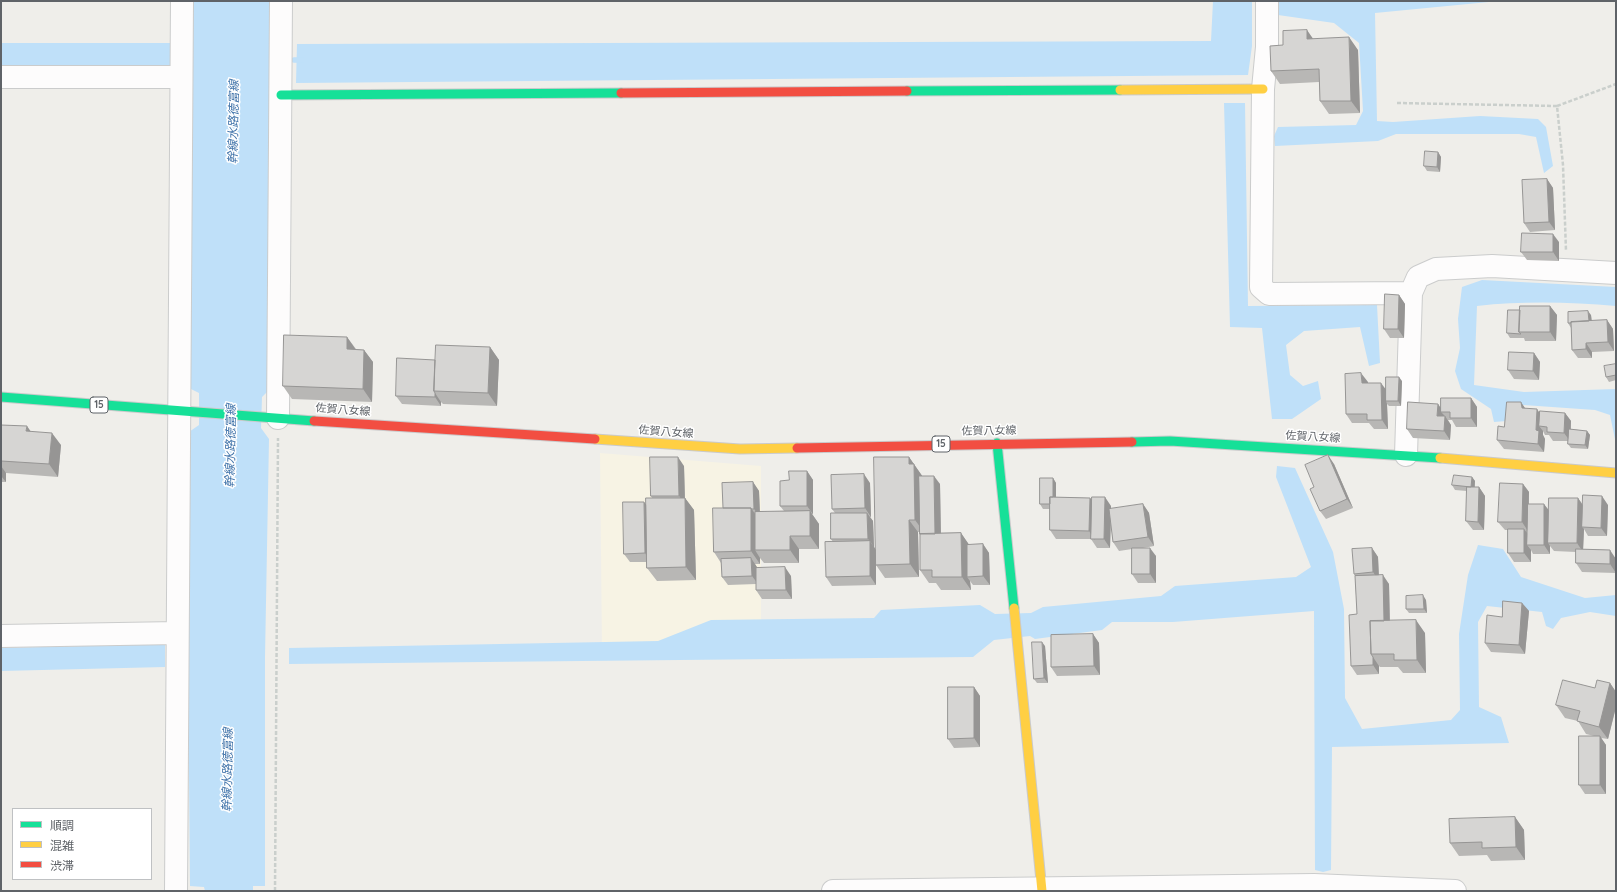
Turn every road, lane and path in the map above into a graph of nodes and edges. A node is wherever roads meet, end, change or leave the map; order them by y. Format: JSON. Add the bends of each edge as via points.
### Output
{"nodes":[{"id":1,"x":182,"y":1,"type":"edge"},
{"id":2,"x":281,"y":1,"type":"edge"},
{"id":3,"x":1267,"y":1,"type":"edge"},
{"id":4,"x":1,"y":77,"type":"edge"},
{"id":5,"x":181,"y":77,"type":"junction"},
{"id":6,"x":1616,"y":84,"type":"edge"},
{"id":7,"x":1263,"y":89,"type":"junction"},
{"id":8,"x":281,"y":94,"type":"junction"},
{"id":9,"x":1398,"y":103,"type":"dead end"},
{"id":10,"x":1557,"y":106,"type":"junction"},
{"id":11,"x":1566,"y":269,"type":"junction"},
{"id":12,"x":1616,"y":273,"type":"edge"},
{"id":13,"x":1411,"y":293,"type":"junction"},
{"id":14,"x":1,"y":397,"type":"edge"},
{"id":15,"x":188,"y":413,"type":"junction"},
{"id":16,"x":272,"y":418,"type":"junction"},
{"id":17,"x":997,"y":443,"type":"junction"},
{"id":18,"x":1406,"y":455,"type":"junction"},
{"id":19,"x":1616,"y":473,"type":"edge"},
{"id":20,"x":177,"y":633,"type":"junction"},
{"id":21,"x":1,"y":636,"type":"edge"},
{"id":22,"x":1042,"y":890,"type":"edge"},
{"id":23,"x":176,"y":891,"type":"edge"},
{"id":24,"x":275,"y":891,"type":"edge"},
{"id":25,"x":833,"y":891,"type":"edge"},
{"id":26,"x":1455,"y":891,"type":"edge"}],
"edges":[{"from":1,"to":5,"type":"street"},
{"from":2,"to":8,"type":"street"},
{"from":3,"to":7,"type":"street","via":[[1267,47]]},
{"from":4,"to":5,"type":"street"},
{"from":5,"to":15,"type":"street"},
{"from":6,"to":10,"type":"path"},
{"from":7,"to":8,"type":"main road"},
{"from":7,"to":13,"type":"street","via":[[1261,287],[1268,294]]},
{"from":8,"to":16,"type":"street"},
{"from":9,"to":10,"type":"path"},
{"from":10,"to":11,"type":"path","via":[[1563,165]]},
{"from":11,"to":12,"type":"street"},
{"from":11,"to":13,"type":"street","via":[[1492,266],[1436,269],[1418,277]]},
{"from":13,"to":18,"type":"street"},
{"from":14,"to":15,"type":"main road","number":"15"},
{"from":15,"to":16,"type":"main road","number":"15"},
{"from":15,"to":20,"type":"street"},
{"from":16,"to":17,"type":"main road","name":"佐賀八女線","number":"15","via":[[740,448]]},
{"from":16,"to":24,"type":"path"},
{"from":17,"to":18,"type":"main road","name":"佐賀八女線","number":"15","via":[[1170,441]]},
{"from":17,"to":22,"type":"main road"},
{"from":18,"to":19,"type":"main road","name":"佐賀八女線","number":"15"},
{"from":20,"to":21,"type":"street"},
{"from":20,"to":23,"type":"street"},
{"from":22,"to":25,"type":"street"},
{"from":22,"to":26,"type":"street","via":[[1314,885]]}]}
